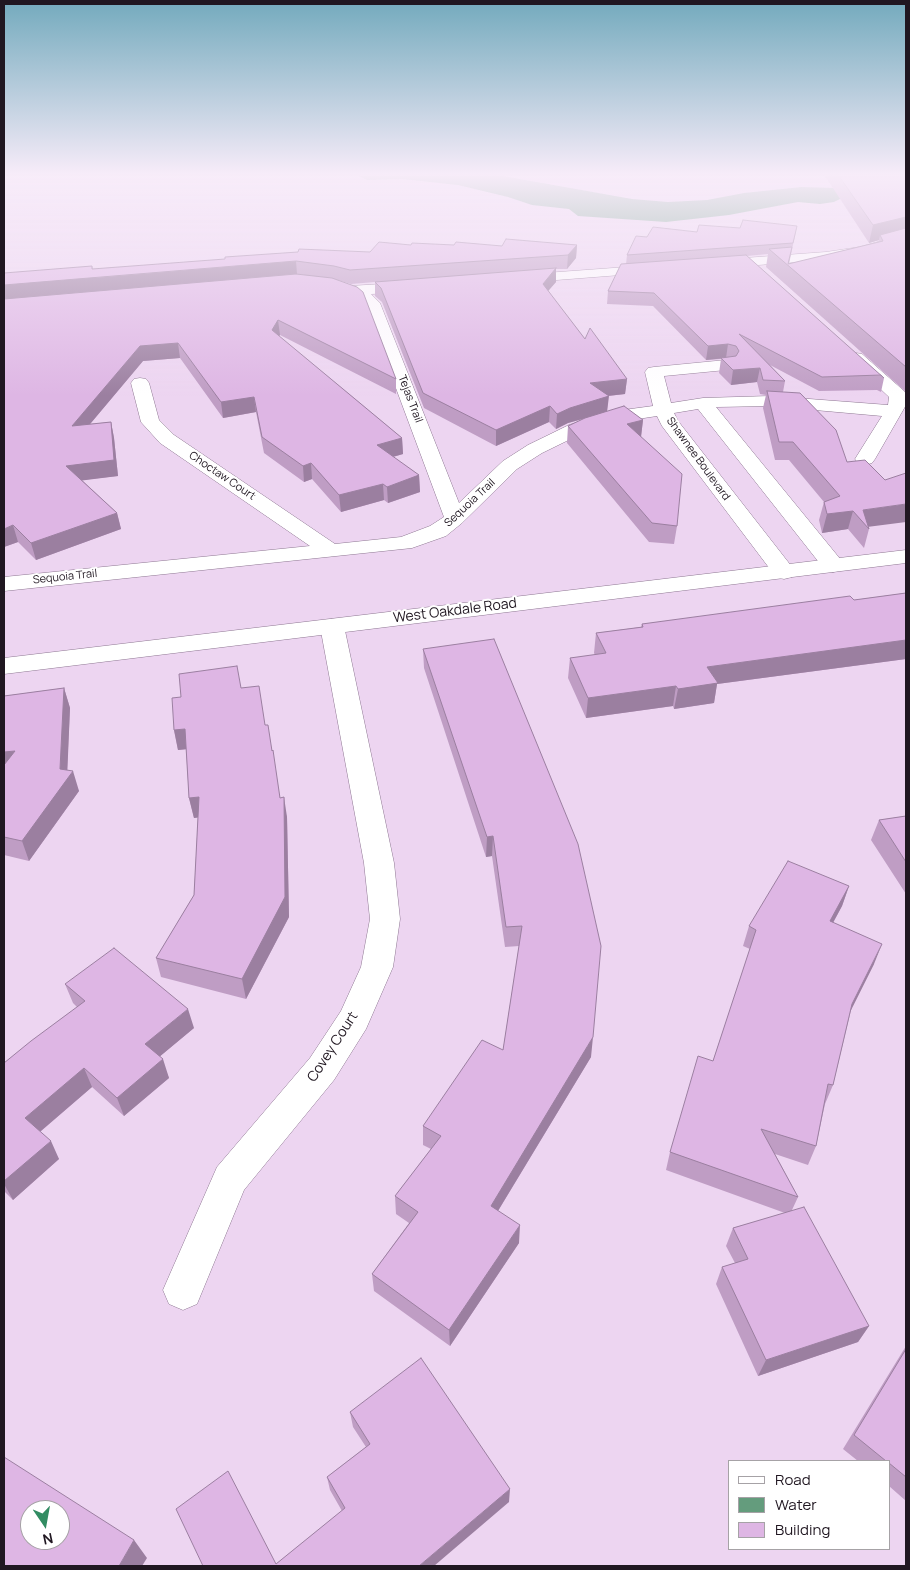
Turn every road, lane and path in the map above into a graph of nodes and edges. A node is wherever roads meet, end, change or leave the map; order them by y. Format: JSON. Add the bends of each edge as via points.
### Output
{"nodes":[{"id":1,"x":866,"y":249,"type":"edge"},
{"id":2,"x":749,"y":262,"type":"junction"},
{"id":3,"x":701,"y":266,"type":"edge"},
{"id":4,"x":672,"y":268,"type":"edge"},
{"id":5,"x":764,"y":275,"type":"edge"},
{"id":6,"x":507,"y":280,"type":"edge"},
{"id":7,"x":306,"y":282,"type":"edge"},
{"id":8,"x":428,"y":286,"type":"edge"},
{"id":9,"x":350,"y":291,"type":"junction"},
{"id":10,"x":846,"y":349,"type":"edge"},
{"id":11,"x":726,"y":365,"type":"edge"},
{"id":12,"x":140,"y":383,"type":"dead end"},
{"id":13,"x":899,"y":400,"type":"edge"},
{"id":14,"x":703,"y":403,"type":"junction"},
{"id":15,"x":663,"y":409,"type":"junction"},
{"id":16,"x":865,"y":459,"type":"edge"},
{"id":17,"x":456,"y":519,"type":"junction"},
{"id":18,"x":330,"y":550,"type":"junction"},
{"id":19,"x":906,"y":556,"type":"edge"},
{"id":20,"x":834,"y":565,"type":"junction"},
{"id":21,"x":784,"y":572,"type":"junction"},
{"id":22,"x":4,"y":584,"type":"edge"},
{"id":23,"x":332,"y":626,"type":"junction"},
{"id":24,"x":4,"y":666,"type":"edge"},
{"id":25,"x":183,"y":1290,"type":"dead end"}],
"edges":[{"from":1,"to":2,"type":"street"},
{"from":2,"to":3,"type":"street"},
{"from":2,"to":5,"type":"street"},
{"from":4,"to":6,"type":"street"},
{"from":7,"to":9,"type":"street"},
{"from":8,"to":9,"type":"street"},
{"from":9,"to":17,"type":"street","name":"Tejas Trail","via":[[372,303]]},
{"from":10,"to":13,"type":"street"},
{"from":11,"to":15,"type":"street","name":"Shawnee Boulevard","via":[[654,372]]},
{"from":12,"to":18,"type":"street","name":"Choctaw Court","via":[[150,422],[167,439]]},
{"from":13,"to":14,"type":"street","name":"Sequoia Trail","via":[[851,409],[770,401]]},
{"from":13,"to":16,"type":"street"},
{"from":14,"to":15,"type":"street","name":"Sequoia Trail"},
{"from":14,"to":20,"type":"street"},
{"from":15,"to":17,"type":"street","name":"Sequoia Trail","via":[[616,416],[535,449],[510,465]]},
{"from":15,"to":21,"type":"street","name":"Shawnee Boulevard","via":[[669,422]]},
{"from":17,"to":18,"type":"street","name":"Sequoia Trail","via":[[438,531],[404,543]]},
{"from":18,"to":22,"type":"street","name":"Sequoia Trail"},
{"from":19,"to":20,"type":"street","name":"West Oakdale Road"},
{"from":20,"to":21,"type":"street","name":"West Oakdale Road"},
{"from":21,"to":23,"type":"street","name":"West Oakdale Road"},
{"from":23,"to":24,"type":"street","name":"West Oakdale Road"},
{"from":23,"to":25,"type":"street","name":"Covey Court","via":[[380,863],[386,919],[377,967],[354,1019],[322,1068],[230,1179]]}]}
